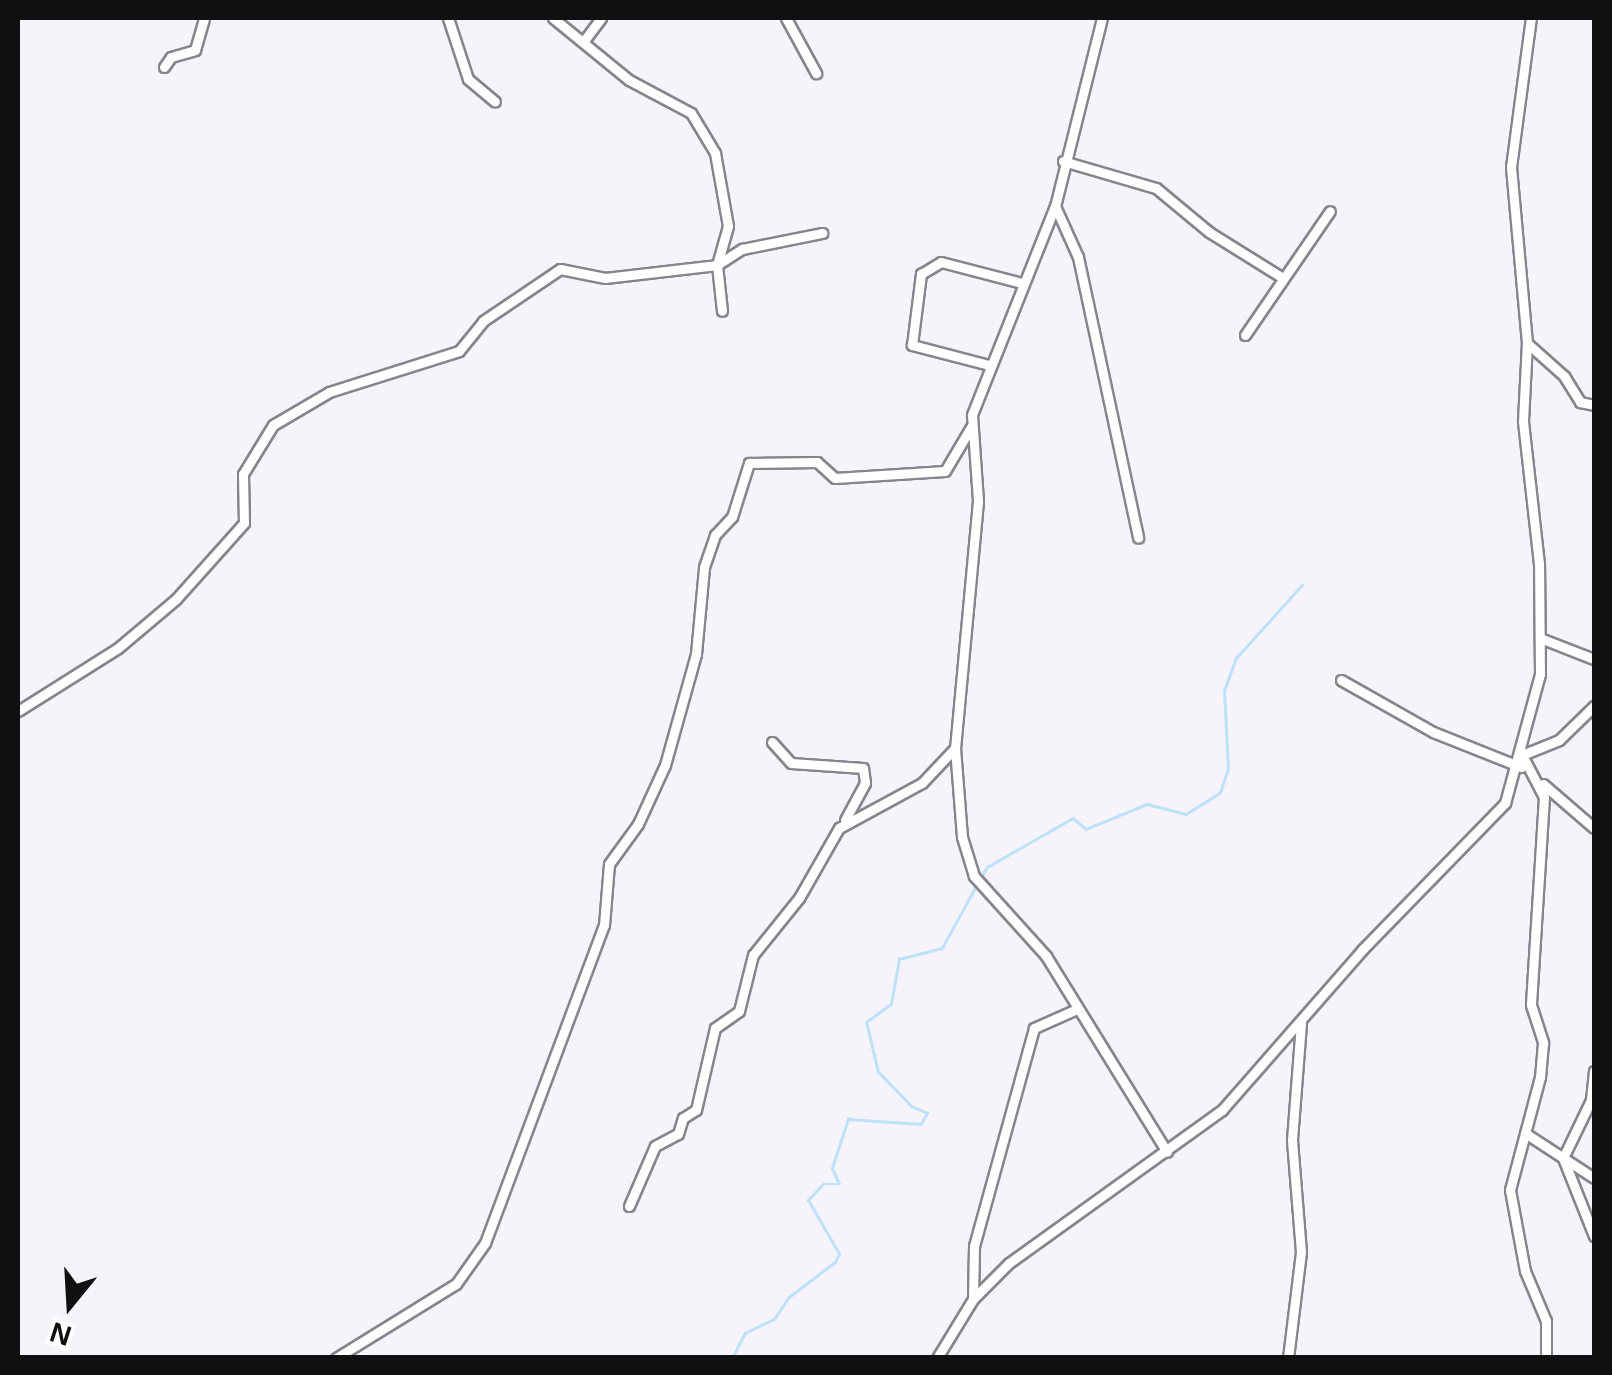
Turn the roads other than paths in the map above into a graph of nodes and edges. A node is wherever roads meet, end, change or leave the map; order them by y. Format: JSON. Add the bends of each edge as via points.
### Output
{"nodes":[{"id":1,"x":204,"y":18,"type":"edge"},
{"id":2,"x":448,"y":18,"type":"edge"},
{"id":3,"x":553,"y":18,"type":"edge"},
{"id":4,"x":600,"y":18,"type":"edge"},
{"id":5,"x":786,"y":18,"type":"edge"},
{"id":6,"x":1102,"y":18,"type":"edge"},
{"id":7,"x":1531,"y":18,"type":"edge"},
{"id":8,"x":583,"y":42,"type":"junction"},
{"id":9,"x":164,"y":67,"type":"dead end"},
{"id":10,"x":816,"y":73,"type":"dead end"},
{"id":11,"x":495,"y":102,"type":"dead end"},
{"id":12,"x":1063,"y":161,"type":"junction"},
{"id":13,"x":1055,"y":206,"type":"junction"},
{"id":14,"x":1330,"y":211,"type":"dead end"},
{"id":15,"x":822,"y":234,"type":"dead end"},
{"id":16,"x":717,"y":265,"type":"junction"},
{"id":17,"x":1283,"y":278,"type":"junction"},
{"id":18,"x":1022,"y":283,"type":"junction"},
{"id":19,"x":722,"y":311,"type":"dead end"},
{"id":20,"x":1245,"y":335,"type":"dead end"},
{"id":21,"x":1528,"y":342,"type":"junction"},
{"id":22,"x":989,"y":364,"type":"junction"},
{"id":23,"x":1594,"y":404,"type":"edge"},
{"id":24,"x":971,"y":427,"type":"junction"},
{"id":25,"x":1138,"y":538,"type":"dead end"},
{"id":26,"x":1540,"y":638,"type":"junction"},
{"id":27,"x":1594,"y":659,"type":"edge"},
{"id":28,"x":1341,"y":680,"type":"dead end"},
{"id":29,"x":1594,"y":706,"type":"edge"},
{"id":30,"x":18,"y":711,"type":"edge"},
{"id":31,"x":772,"y":742,"type":"dead end"},
{"id":32,"x":954,"y":748,"type":"junction"},
{"id":33,"x":1520,"y":761,"type":"junction"},
{"id":34,"x":1541,"y":782,"type":"junction"},
{"id":35,"x":845,"y":820,"type":"junction"},
{"id":36,"x":1594,"y":828,"type":"edge"},
{"id":37,"x":1077,"y":1008,"type":"junction"},
{"id":38,"x":1302,"y":1020,"type":"junction"},
{"id":39,"x":1594,"y":1071,"type":"edge"},
{"id":40,"x":1525,"y":1132,"type":"junction"},
{"id":41,"x":1166,"y":1152,"type":"junction"},
{"id":42,"x":1563,"y":1158,"type":"junction"},
{"id":43,"x":1594,"y":1178,"type":"edge"},
{"id":44,"x":629,"y":1206,"type":"dead end"},
{"id":45,"x":1594,"y":1236,"type":"edge"},
{"id":46,"x":973,"y":1298,"type":"junction"},
{"id":47,"x":336,"y":1358,"type":"edge"},
{"id":48,"x":937,"y":1358,"type":"edge"},
{"id":49,"x":1288,"y":1358,"type":"edge"},
{"id":50,"x":1546,"y":1358,"type":"edge"}],
"edges":[{"from":1,"to":9,"type":"street","via":[[195,50],[171,57]]},
{"from":2,"to":11,"type":"street","via":[[468,79]]},
{"from":3,"to":8,"type":"street"},
{"from":4,"to":8,"type":"street"},
{"from":5,"to":10,"type":"street"},
{"from":6,"to":12,"type":"street"},
{"from":7,"to":21,"type":"street","via":[[1511,167]]},
{"from":8,"to":16,"type":"street","via":[[629,80],[691,113],[715,153],[728,226]]},
{"from":12,"to":13,"type":"street"},
{"from":12,"to":17,"type":"street","via":[[1156,188],[1209,232]]},
{"from":13,"to":18,"type":"street"},
{"from":13,"to":25,"type":"street","via":[[1078,257]]},
{"from":14,"to":17,"type":"street"},
{"from":15,"to":16,"type":"street","via":[[742,249]]},
{"from":16,"to":19,"type":"street"},
{"from":16,"to":30,"type":"street","via":[[605,278],[560,269],[483,321],[459,351],[330,392],[272,424],[243,474],[244,522],[176,600],[118,648]]},
{"from":17,"to":20,"type":"street"},
{"from":18,"to":22,"type":"street"},
{"from":18,"to":22,"type":"street","via":[[941,262],[920,274],[912,345]]},
{"from":21,"to":23,"type":"street","via":[[1580,402]]},
{"from":21,"to":26,"type":"street","via":[[1523,421]]},
{"from":22,"to":24,"type":"street"},
{"from":24,"to":32,"type":"street","via":[[978,501]]},
{"from":24,"to":47,"type":"street","via":[[945,472],[835,478],[817,462],[749,462],[732,517],[715,535],[704,567],[696,654],[664,765],[638,824],[609,864],[604,925],[485,1243],[456,1284]]},
{"from":26,"to":27,"type":"street"},
{"from":26,"to":33,"type":"street","via":[[1540,674]]},
{"from":28,"to":33,"type":"street","via":[[1433,732]]},
{"from":29,"to":33,"type":"street","via":[[1559,740]]},
{"from":31,"to":35,"type":"street","via":[[791,763],[863,768],[865,784]]},
{"from":32,"to":35,"type":"street","via":[[922,783]]},
{"from":32,"to":37,"type":"street","via":[[962,837],[978,878],[1046,956]]},
{"from":33,"to":34,"type":"street"},
{"from":33,"to":38,"type":"street","via":[[1504,802],[1465,850]]},
{"from":34,"to":36,"type":"street"},
{"from":34,"to":40,"type":"street","via":[[1531,1004],[1542,1043]]},
{"from":35,"to":44,"type":"street","via":[[779,928],[753,955],[739,1010],[716,1028],[696,1110],[683,1118],[678,1134],[655,1146]]},
{"from":37,"to":41,"type":"street"},
{"from":37,"to":46,"type":"street","via":[[1034,1028],[974,1246]]},
{"from":38,"to":41,"type":"street","via":[[1222,1110]]},
{"from":38,"to":49,"type":"street","via":[[1292,1140],[1300,1252]]},
{"from":39,"to":42,"type":"street","via":[[1590,1100]]},
{"from":40,"to":42,"type":"street"},
{"from":40,"to":50,"type":"street","via":[[1513,1165],[1511,1211],[1546,1321]]},
{"from":41,"to":46,"type":"street","via":[[1009,1263]]},
{"from":42,"to":43,"type":"street"},
{"from":42,"to":45,"type":"street"},
{"from":46,"to":48,"type":"street"}]}
